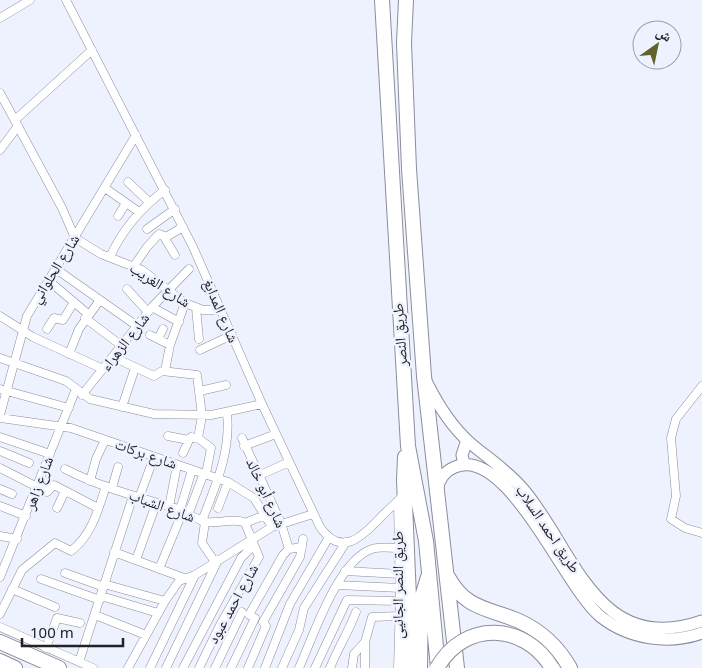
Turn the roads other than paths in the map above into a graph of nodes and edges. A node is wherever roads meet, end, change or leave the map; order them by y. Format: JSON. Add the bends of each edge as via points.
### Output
{"nodes":[{"id":1,"x":30,"y":0,"type":"edge"},
{"id":2,"x":66,"y":0,"type":"edge"},
{"id":3,"x":382,"y":0,"type":"edge"},
{"id":4,"x":406,"y":0,"type":"edge"},
{"id":5,"x":0,"y":18,"type":"edge"},
{"id":6,"x":92,"y":50,"type":"junction"},
{"id":7,"x":0,"y":93,"type":"edge"},
{"id":8,"x":16,"y":123,"type":"junction"},
{"id":9,"x":136,"y":134,"type":"junction"},
{"id":10,"x":1,"y":147,"type":"edge"},
{"id":11,"x":128,"y":182,"type":"dead end"},
{"id":12,"x":105,"y":188,"type":"junction"},
{"id":13,"x":165,"y":190,"type":"junction"},
{"id":14,"x":149,"y":202,"type":"junction"},
{"id":15,"x":126,"y":203,"type":"junction"},
{"id":16,"x":175,"y":209,"type":"junction"},
{"id":17,"x":138,"y":212,"type":"junction"},
{"id":18,"x":118,"y":216,"type":"dead end"},
{"id":19,"x":183,"y":227,"type":"junction"},
{"id":20,"x":147,"y":229,"type":"dead end"},
{"id":21,"x":164,"y":237,"type":"junction"},
{"id":22,"x":75,"y":238,"type":"junction"},
{"id":23,"x":175,"y":255,"type":"dead end"},
{"id":24,"x":110,"y":257,"type":"junction"},
{"id":25,"x":134,"y":266,"type":"junction"},
{"id":26,"x":56,"y":269,"type":"junction"},
{"id":27,"x":189,"y":269,"type":"dead end"},
{"id":28,"x":49,"y":281,"type":"junction"},
{"id":29,"x":127,"y":289,"type":"dead end"},
{"id":30,"x":168,"y":290,"type":"junction"},
{"id":31,"x":100,"y":300,"type":"junction"},
{"id":32,"x":74,"y":302,"type":"junction"},
{"id":33,"x":185,"y":303,"type":"junction"},
{"id":34,"x":196,"y":308,"type":"junction"},
{"id":35,"x":150,"y":310,"type":"junction"},
{"id":36,"x":222,"y":310,"type":"junction"},
{"id":37,"x":0,"y":316,"type":"edge"},
{"id":38,"x":87,"y":316,"type":"junction"},
{"id":39,"x":179,"y":322,"type":"junction"},
{"id":40,"x":137,"y":326,"type":"junction"},
{"id":41,"x":47,"y":329,"type":"dead end"},
{"id":42,"x":163,"y":329,"type":"dead end"},
{"id":43,"x":22,"y":331,"type":"junction"},
{"id":44,"x":150,"y":335,"type":"dead end"},
{"id":45,"x":232,"y":336,"type":"junction"},
{"id":46,"x":158,"y":339,"type":"junction"},
{"id":47,"x":199,"y":339,"type":"dead end"},
{"id":48,"x":170,"y":345,"type":"junction"},
{"id":49,"x":122,"y":346,"type":"junction"},
{"id":50,"x":200,"y":350,"type":"dead end"},
{"id":51,"x":69,"y":354,"type":"junction"},
{"id":52,"x":113,"y":357,"type":"junction"},
{"id":53,"x":0,"y":358,"type":"edge"},
{"id":54,"x":13,"y":362,"type":"junction"},
{"id":55,"x":135,"y":368,"type":"junction"},
{"id":56,"x":103,"y":369,"type":"junction"},
{"id":57,"x":165,"y":371,"type":"junction"},
{"id":58,"x":424,"y":376,"type":"junction"},
{"id":59,"x":226,"y":385,"type":"dead end"},
{"id":60,"x":702,"y":386,"type":"edge"},
{"id":61,"x":3,"y":389,"type":"edge"},
{"id":62,"x":76,"y":389,"type":"junction"},
{"id":63,"x":200,"y":391,"type":"junction"},
{"id":64,"x":82,"y":395,"type":"junction"},
{"id":65,"x":262,"y":404,"type":"junction"},
{"id":66,"x":1,"y":406,"type":"edge"},
{"id":67,"x":122,"y":407,"type":"junction"},
{"id":68,"x":69,"y":408,"type":"junction"},
{"id":69,"x":226,"y":413,"type":"junction"},
{"id":70,"x":202,"y":416,"type":"junction"},
{"id":71,"x":0,"y":417,"type":"edge"},
{"id":72,"x":62,"y":426,"type":"junction"},
{"id":73,"x":276,"y":434,"type":"junction"},
{"id":74,"x":168,"y":436,"type":"dead end"},
{"id":75,"x":0,"y":437,"type":"edge"},
{"id":76,"x":199,"y":439,"type":"junction"},
{"id":77,"x":105,"y":440,"type":"junction"},
{"id":78,"x":189,"y":440,"type":"junction"},
{"id":79,"x":467,"y":440,"type":"junction"},
{"id":80,"x":408,"y":446,"type":"junction"},
{"id":81,"x":0,"y":451,"type":"edge"},
{"id":82,"x":183,"y":453,"type":"dead end"},
{"id":83,"x":50,"y":454,"type":"junction"},
{"id":84,"x":154,"y":457,"type":"junction"},
{"id":85,"x":289,"y":462,"type":"junction"},
{"id":86,"x":29,"y":463,"type":"dead end"},
{"id":87,"x":464,"y":464,"type":"junction"},
{"id":88,"x":176,"y":465,"type":"junction"},
{"id":89,"x":118,"y":467,"type":"dead end"},
{"id":90,"x":0,"y":468,"type":"edge"},
{"id":91,"x":65,"y":470,"type":"dead end"},
{"id":92,"x":192,"y":470,"type":"junction"},
{"id":93,"x":205,"y":474,"type":"junction"},
{"id":94,"x":258,"y":476,"type":"junction"},
{"id":95,"x":218,"y":478,"type":"junction"},
{"id":96,"x":90,"y":481,"type":"junction"},
{"id":97,"x":228,"y":482,"type":"junction"},
{"id":98,"x":37,"y":487,"type":"junction"},
{"id":99,"x":109,"y":487,"type":"junction"},
{"id":100,"x":0,"y":489,"type":"edge"},
{"id":101,"x":65,"y":491,"type":"junction"},
{"id":102,"x":436,"y":491,"type":"junction"},
{"id":103,"x":12,"y":494,"type":"dead end"},
{"id":104,"x":136,"y":497,"type":"junction"},
{"id":105,"x":401,"y":498,"type":"junction"},
{"id":106,"x":156,"y":504,"type":"junction"},
{"id":107,"x":0,"y":506,"type":"edge"},
{"id":108,"x":168,"y":507,"type":"junction"},
{"id":109,"x":57,"y":508,"type":"dead end"},
{"id":110,"x":98,"y":508,"type":"junction"},
{"id":111,"x":218,"y":508,"type":"dead end"},
{"id":112,"x":184,"y":512,"type":"junction"},
{"id":113,"x":313,"y":514,"type":"junction"},
{"id":114,"x":265,"y":515,"type":"junction"},
{"id":115,"x":26,"y":516,"type":"junction"},
{"id":116,"x":204,"y":521,"type":"junction"},
{"id":117,"x":244,"y":523,"type":"junction"},
{"id":118,"x":281,"y":523,"type":"junction"},
{"id":119,"x":272,"y":527,"type":"junction"},
{"id":120,"x":702,"y":533,"type":"edge"},
{"id":121,"x":0,"y":536,"type":"edge"},
{"id":122,"x":329,"y":537,"type":"junction"},
{"id":123,"x":17,"y":539,"type":"junction"},
{"id":124,"x":252,"y":542,"type":"junction"},
{"id":125,"x":346,"y":542,"type":"junction"},
{"id":126,"x":398,"y":548,"type":"junction"},
{"id":127,"x":289,"y":549,"type":"junction"},
{"id":128,"x":114,"y":552,"type":"junction"},
{"id":129,"x":136,"y":560,"type":"junction"},
{"id":130,"x":216,"y":561,"type":"junction"},
{"id":131,"x":159,"y":569,"type":"junction"},
{"id":132,"x":345,"y":571,"type":"junction"},
{"id":133,"x":430,"y":572,"type":"junction"},
{"id":134,"x":446,"y":572,"type":"junction"},
{"id":135,"x":65,"y":573,"type":"dead end"},
{"id":136,"x":400,"y":574,"type":"junction"},
{"id":137,"x":196,"y":575,"type":"junction"},
{"id":138,"x":0,"y":578,"type":"edge"},
{"id":139,"x":184,"y":578,"type":"junction"},
{"id":140,"x":41,"y":579,"type":"dead end"},
{"id":141,"x":338,"y":584,"type":"junction"},
{"id":142,"x":104,"y":586,"type":"junction"},
{"id":143,"x":13,"y":587,"type":"junction"},
{"id":144,"x":400,"y":588,"type":"junction"},
{"id":145,"x":100,"y":598,"type":"junction"},
{"id":146,"x":165,"y":601,"type":"junction"},
{"id":147,"x":400,"y":601,"type":"junction"},
{"id":148,"x":230,"y":606,"type":"junction"},
{"id":149,"x":55,"y":607,"type":"dead end"},
{"id":150,"x":356,"y":612,"type":"dead end"},
{"id":151,"x":158,"y":613,"type":"junction"},
{"id":152,"x":0,"y":614,"type":"edge"},
{"id":153,"x":95,"y":615,"type":"junction"},
{"id":154,"x":249,"y":615,"type":"junction"},
{"id":155,"x":400,"y":616,"type":"junction"},
{"id":156,"x":702,"y":621,"type":"edge"},
{"id":157,"x":263,"y":622,"type":"junction"},
{"id":158,"x":80,"y":623,"type":"dead end"},
{"id":159,"x":0,"y":627,"type":"edge"},
{"id":160,"x":702,"y":633,"type":"edge"},
{"id":161,"x":146,"y":634,"type":"junction"},
{"id":162,"x":0,"y":642,"type":"edge"},
{"id":163,"x":366,"y":642,"type":"junction"},
{"id":164,"x":46,"y":648,"type":"junction"},
{"id":165,"x":0,"y":661,"type":"edge"},
{"id":166,"x":79,"y":662,"type":"junction"},
{"id":167,"x":15,"y":668,"type":"edge"},
{"id":168,"x":59,"y":668,"type":"edge"},
{"id":169,"x":93,"y":668,"type":"edge"},
{"id":170,"x":128,"y":668,"type":"edge"},
{"id":171,"x":150,"y":668,"type":"edge"},
{"id":172,"x":166,"y":668,"type":"edge"},
{"id":173,"x":182,"y":668,"type":"edge"},
{"id":174,"x":199,"y":668,"type":"edge"},
{"id":175,"x":215,"y":668,"type":"edge"},
{"id":176,"x":231,"y":668,"type":"edge"},
{"id":177,"x":248,"y":668,"type":"edge"},
{"id":178,"x":265,"y":668,"type":"edge"},
{"id":179,"x":282,"y":668,"type":"edge"},
{"id":180,"x":299,"y":668,"type":"edge"},
{"id":181,"x":315,"y":668,"type":"edge"},
{"id":182,"x":330,"y":668,"type":"edge"},
{"id":183,"x":352,"y":668,"type":"edge"},
{"id":184,"x":365,"y":668,"type":"edge"},
{"id":185,"x":398,"y":668,"type":"edge"},
{"id":186,"x":406,"y":668,"type":"edge"},
{"id":187,"x":420,"y":668,"type":"edge"},
{"id":188,"x":437,"y":668,"type":"edge"},
{"id":189,"x":457,"y":668,"type":"edge"},
{"id":190,"x":552,"y":668,"type":"edge"},
{"id":191,"x":570,"y":668,"type":"edge"}],
"edges":[{"from":1,"to":5,"type":"street"},
{"from":2,"to":6,"type":"street","name":"شارع المدابغ"},
{"from":3,"to":80,"type":"highway","name":"طريق النصر"},
{"from":4,"to":58,"type":"highway","name":"طريق النصر","via":[[404,43],[409,169]]},
{"from":6,"to":8,"type":"street"},
{"from":6,"to":9,"type":"street","name":"شارع المدابغ"},
{"from":7,"to":8,"type":"street"},
{"from":8,"to":10,"type":"street"},
{"from":8,"to":22,"type":"street"},
{"from":9,"to":12,"type":"street","name":"شارع الحلواني"},
{"from":9,"to":13,"type":"street","name":"شارع المدابغ"},
{"from":11,"to":14,"type":"street"},
{"from":12,"to":15,"type":"street"},
{"from":12,"to":22,"type":"street","name":"شارع الحلواني"},
{"from":13,"to":14,"type":"street"},
{"from":13,"to":16,"type":"street","name":"شارع المدابغ"},
{"from":14,"to":17,"type":"street"},
{"from":15,"to":17,"type":"street"},
{"from":15,"to":18,"type":"street"},
{"from":16,"to":19,"type":"street","name":"شارع المدابغ"},
{"from":16,"to":20,"type":"street"},
{"from":17,"to":24,"type":"street"},
{"from":19,"to":21,"type":"street"},
{"from":19,"to":36,"type":"street","name":"شارع المدابغ"},
{"from":21,"to":23,"type":"street"},
{"from":21,"to":25,"type":"street","via":[[159,234]]},
{"from":22,"to":24,"type":"street","name":"شارع الغريب"},
{"from":22,"to":26,"type":"street","name":"شارع الحلواني"},
{"from":24,"to":25,"type":"street","name":"شارع الغريب"},
{"from":25,"to":30,"type":"street","name":"شارع الغريب"},
{"from":26,"to":28,"type":"street","name":"شارع الحلواني"},
{"from":26,"to":31,"type":"street"},
{"from":27,"to":30,"type":"street","name":"شارع الزهراء"},
{"from":28,"to":32,"type":"street"},
{"from":28,"to":43,"type":"street","name":"شارع الحلواني","via":[[32,306]]},
{"from":29,"to":35,"type":"street"},
{"from":30,"to":33,"type":"street","name":"شارع الغريب"},
{"from":30,"to":35,"type":"street","name":"شارع الزهراء"},
{"from":31,"to":38,"type":"street"},
{"from":31,"to":40,"type":"street"},
{"from":32,"to":38,"type":"street"},
{"from":32,"to":41,"type":"street","via":[[63,320],[54,318]]},
{"from":33,"to":34,"type":"street","name":"شارع الغريب"},
{"from":33,"to":39,"type":"street"},
{"from":34,"to":36,"type":"street","name":"شارع الغريب"},
{"from":34,"to":47,"type":"street"},
{"from":35,"to":39,"type":"street"},
{"from":35,"to":40,"type":"street","name":"شارع الزهراء"},
{"from":36,"to":45,"type":"street","name":"شارع المدابغ"},
{"from":37,"to":43,"type":"street"},
{"from":38,"to":49,"type":"street"},
{"from":38,"to":51,"type":"street"},
{"from":39,"to":48,"type":"street"},
{"from":40,"to":49,"type":"street","name":"شارع الزهراء"},
{"from":42,"to":46,"type":"street"},
{"from":43,"to":51,"type":"street"},
{"from":43,"to":54,"type":"street","name":"شارع الحلواني"},
{"from":44,"to":46,"type":"street"},
{"from":45,"to":50,"type":"street"},
{"from":45,"to":65,"type":"street","name":"شارع المدابغ"},
{"from":46,"to":48,"type":"street"},
{"from":48,"to":57,"type":"street"},
{"from":49,"to":52,"type":"street","name":"شارع الزهراء"},
{"from":51,"to":56,"type":"street"},
{"from":52,"to":55,"type":"street"},
{"from":52,"to":56,"type":"street","name":"شارع الزهراء"},
{"from":53,"to":54,"type":"street"},
{"from":54,"to":61,"type":"street","name":"شارع الحلواني"},
{"from":54,"to":62,"type":"street","via":[[66,380]]},
{"from":55,"to":57,"type":"street","via":[[156,376]]},
{"from":55,"to":67,"type":"street"},
{"from":56,"to":64,"type":"street","name":"شارع الزهراء"},
{"from":57,"to":63,"type":"street","via":[[196,374]]},
{"from":58,"to":79,"type":"street","name":"طريق احمد السلاب","via":[[444,413]]},
{"from":58,"to":102,"type":"highway","name":"طريق النصر"},
{"from":59,"to":63,"type":"street"},
{"from":60,"to":120,"type":"street","via":[[676,419],[671,438],[676,496],[671,518],[685,528]]},
{"from":61,"to":66,"type":"street","name":"شارع الحلواني"},
{"from":61,"to":68,"type":"street"},
{"from":62,"to":64,"type":"street"},
{"from":62,"to":68,"type":"street","name":"شارع زاهر"},
{"from":63,"to":70,"type":"street"},
{"from":64,"to":67,"type":"street"},
{"from":65,"to":69,"type":"street"},
{"from":65,"to":73,"type":"street","name":"شارع المدابغ"},
{"from":66,"to":71,"type":"street","name":"شارع الحلواني"},
{"from":67,"to":70,"type":"street","via":[[154,414]]},
{"from":68,"to":72,"type":"street","name":"شارع زاهر"},
{"from":69,"to":70,"type":"street"},
{"from":69,"to":95,"type":"street","via":[[227,447]]},
{"from":70,"to":76,"type":"street"},
{"from":71,"to":72,"type":"street","name":"شارع بركات"},
{"from":72,"to":77,"type":"street","name":"شارع بركات"},
{"from":72,"to":83,"type":"street","name":"شارع زاهر"},
{"from":73,"to":85,"type":"street","name":"شارع المدابغ"},
{"from":73,"to":94,"type":"street","name":"شارع أبو خالد","via":[[243,442]]},
{"from":74,"to":78,"type":"street"},
{"from":75,"to":83,"type":"street"},
{"from":76,"to":78,"type":"street","via":[[190,437]]},
{"from":76,"to":93,"type":"street","via":[[211,447]]},
{"from":77,"to":84,"type":"street","name":"شارع بركات"},
{"from":77,"to":96,"type":"street"},
{"from":78,"to":82,"type":"street"},
{"from":79,"to":87,"type":"street","via":[[462,455]]},
{"from":79,"to":156,"type":"street","name":"طريق احمد السلاب","via":[[523,489],[602,604],[622,617],[644,625],[676,628]]},
{"from":80,"to":105,"type":"highway"},
{"from":80,"to":133,"type":"highway","name":"طريق النصر"},
{"from":81,"to":86,"type":"street"},
{"from":83,"to":98,"type":"street","name":"شارع زاهر"},
{"from":84,"to":88,"type":"street","name":"شارع بركات"},
{"from":84,"to":104,"type":"street"},
{"from":85,"to":94,"type":"street"},
{"from":85,"to":113,"type":"street","name":"شارع المدابغ"},
{"from":87,"to":102,"type":"street","via":[[446,473]]},
{"from":87,"to":160,"type":"street","name":"طريق احمد السلاب","via":[[484,469],[511,492],[581,596],[602,617],[627,632],[656,638]]},
{"from":88,"to":92,"type":"street","name":"شارع بركات"},
{"from":88,"to":108,"type":"street"},
{"from":89,"to":99,"type":"street"},
{"from":90,"to":98,"type":"street"},
{"from":91,"to":96,"type":"street","name":"شارع الشباب"},
{"from":92,"to":93,"type":"street","name":"شارع بركات"},
{"from":92,"to":112,"type":"street"},
{"from":93,"to":95,"type":"street","name":"شارع بركات"},
{"from":93,"to":112,"type":"street"},
{"from":94,"to":118,"type":"street","name":"شارع أبو خالد"},
{"from":95,"to":97,"type":"street","name":"شارع بركات"},
{"from":95,"to":116,"type":"street"},
{"from":96,"to":99,"type":"street","name":"شارع الشباب"},
{"from":97,"to":111,"type":"street"},
{"from":97,"to":114,"type":"street","name":"شارع بركات","via":[[248,493]]},
{"from":98,"to":101,"type":"street","via":[[48,492],[53,485]]},
{"from":98,"to":115,"type":"street","name":"شارع زاهر"},
{"from":99,"to":104,"type":"street","name":"شارع الشباب"},
{"from":99,"to":110,"type":"street"},
{"from":100,"to":103,"type":"street"},
{"from":101,"to":109,"type":"street"},
{"from":101,"to":110,"type":"street"},
{"from":102,"to":134,"type":"highway","name":"طريق النصر"},
{"from":104,"to":106,"type":"street","name":"شارع الشباب"},
{"from":104,"to":128,"type":"street"},
{"from":105,"to":125,"type":"street","via":[[362,538]]},
{"from":105,"to":126,"type":"street","name":"طريق النصر الجانيى"},
{"from":105,"to":186,"type":"highway","via":[[406,518],[409,598]]},
{"from":106,"to":108,"type":"street","name":"شارع الشباب"},
{"from":106,"to":129,"type":"street"},
{"from":107,"to":115,"type":"street"},
{"from":108,"to":112,"type":"street","name":"شارع الشباب"},
{"from":110,"to":143,"type":"street","via":[[90,529],[73,550],[57,543],[53,545],[26,566]]},
{"from":112,"to":116,"type":"street","name":"شارع الشباب"},
{"from":112,"to":131,"type":"street"},
{"from":113,"to":118,"type":"street"},
{"from":113,"to":122,"type":"street","name":"شارع المدابغ"},
{"from":114,"to":117,"type":"street"},
{"from":114,"to":119,"type":"street","name":"شارع بركات"},
{"from":115,"to":123,"type":"street","name":"شارع زاهر"},
{"from":116,"to":117,"type":"street","name":"شارع الشباب","via":[[238,520]]},
{"from":116,"to":130,"type":"street","via":[[202,543]]},
{"from":117,"to":124,"type":"street"},
{"from":118,"to":119,"type":"street"},
{"from":118,"to":127,"type":"street","name":"شارع أبو خالد"},
{"from":119,"to":124,"type":"street"},
{"from":121,"to":123,"type":"street"},
{"from":122,"to":125,"type":"street"},
{"from":122,"to":178,"type":"street","via":[[290,604]]},
{"from":123,"to":138,"type":"street","name":"شارع زاهر"},
{"from":124,"to":130,"type":"street"},
{"from":124,"to":148,"type":"street","name":"شارع احمد عبود","via":[[258,559]]},
{"from":124,"to":173,"type":"street"},
{"from":125,"to":179,"type":"street","via":[[304,608],[299,630]]},
{"from":126,"to":132,"type":"street","via":[[372,549],[358,556]]},
{"from":126,"to":136,"type":"street","name":"طريق النصر الجانيى"},
{"from":127,"to":154,"type":"street"},
{"from":127,"to":157,"type":"street","via":[[302,543],[300,556]]},
{"from":128,"to":129,"type":"street"},
{"from":128,"to":142,"type":"street"},
{"from":129,"to":131,"type":"street"},
{"from":130,"to":137,"type":"street"},
{"from":130,"to":172,"type":"street"},
{"from":131,"to":139,"type":"street"},
{"from":132,"to":136,"type":"street"},
{"from":132,"to":141,"type":"street"},
{"from":133,"to":187,"type":"highway","via":[[421,600]]},
{"from":133,"to":188,"type":"highway","name":"طريق النصر"},
{"from":134,"to":189,"type":"highway","name":"طريق النصر"},
{"from":134,"to":191,"type":"highway","via":[[453,586],[470,603],[518,621],[540,634]]},
{"from":135,"to":142,"type":"street"},
{"from":136,"to":144,"type":"street","name":"طريق النصر الجانيى"},
{"from":137,"to":139,"type":"street"},
{"from":137,"to":171,"type":"street"},
{"from":138,"to":143,"type":"street"},
{"from":139,"to":146,"type":"street"},
{"from":140,"to":145,"type":"street"},
{"from":141,"to":144,"type":"street"},
{"from":141,"to":180,"type":"street"},
{"from":142,"to":145,"type":"street"},
{"from":142,"to":146,"type":"street"},
{"from":143,"to":149,"type":"street"},
{"from":143,"to":152,"type":"street"},
{"from":144,"to":147,"type":"street","name":"طريق النصر الجانيى"},
{"from":145,"to":151,"type":"street"},
{"from":145,"to":153,"type":"street"},
{"from":146,"to":151,"type":"street"},
{"from":147,"to":155,"type":"street","name":"طريق النصر الجانيى"},
{"from":147,"to":181,"type":"street","via":[[347,600]]},
{"from":148,"to":154,"type":"street"},
{"from":148,"to":174,"type":"street","name":"شارع احمد عبود"},
{"from":150,"to":182,"type":"street"},
{"from":151,"to":161,"type":"street"},
{"from":153,"to":161,"type":"street"},
{"from":153,"to":166,"type":"street"},
{"from":154,"to":157,"type":"street"},
{"from":154,"to":175,"type":"street"},
{"from":154,"to":176,"type":"street"},
{"from":155,"to":163,"type":"street","via":[[372,617]]},
{"from":155,"to":185,"type":"street","name":"طريق النصر الجانيى"},
{"from":157,"to":177,"type":"street","via":[[266,626]]},
{"from":158,"to":164,"type":"street","via":[[57,618]]},
{"from":159,"to":164,"type":"street"},
{"from":161,"to":170,"type":"street"},
{"from":162,"to":168,"type":"highway"},
{"from":163,"to":183,"type":"street","via":[[354,654]]},
{"from":163,"to":184,"type":"street"},
{"from":164,"to":166,"type":"street"},
{"from":165,"to":167,"type":"highway"},
{"from":166,"to":169,"type":"street"},
{"from":188,"to":190,"type":"highway","bridge":true,"via":[[450,650],[461,642],[496,632],[528,643]]}]}
